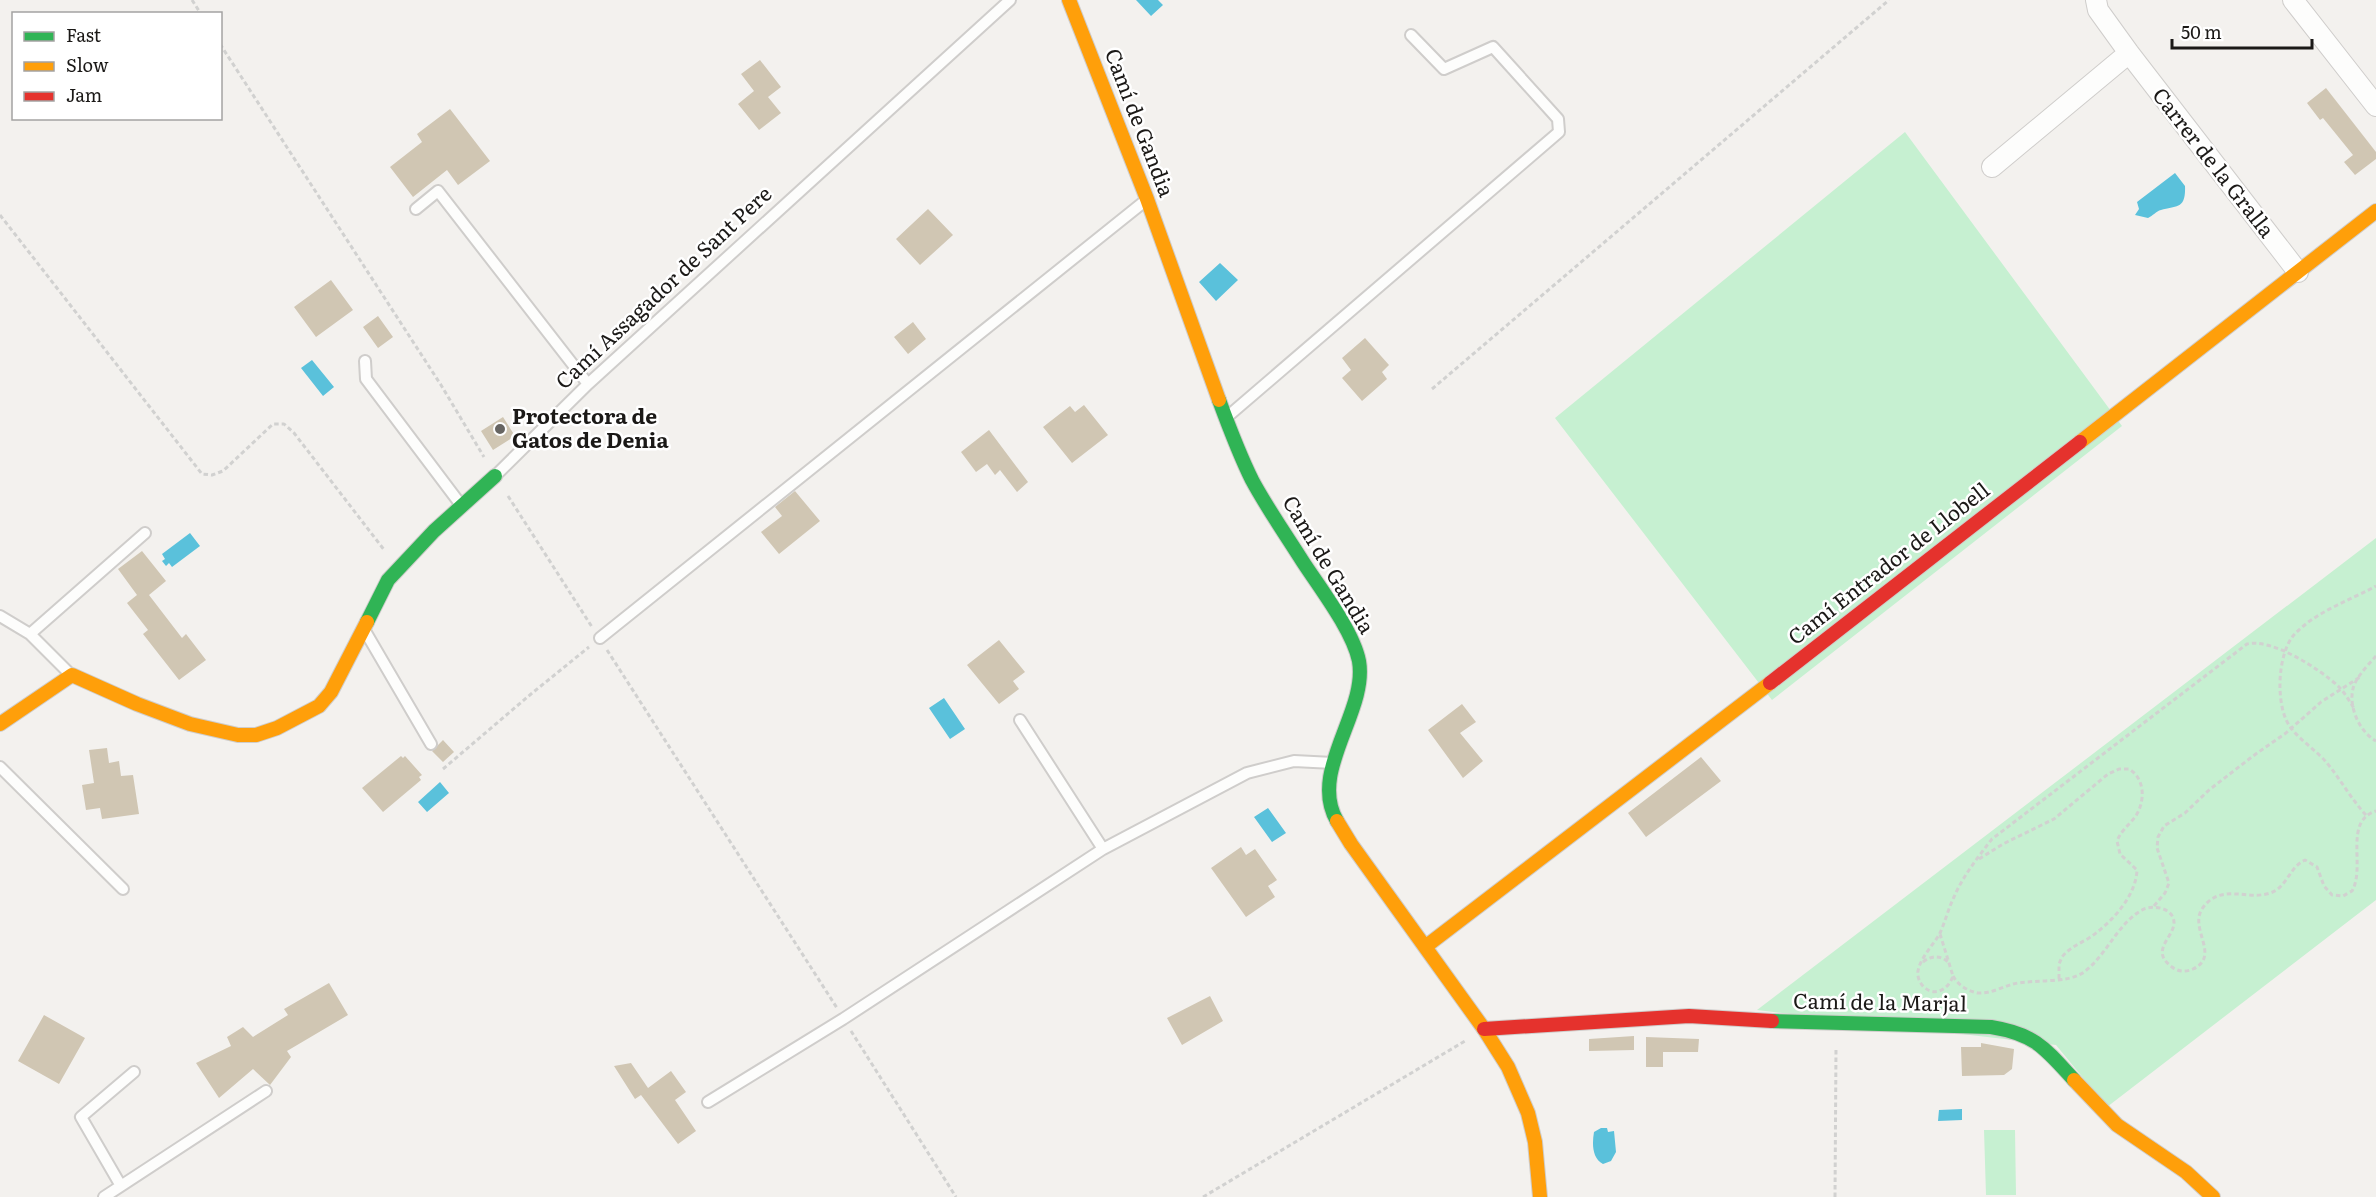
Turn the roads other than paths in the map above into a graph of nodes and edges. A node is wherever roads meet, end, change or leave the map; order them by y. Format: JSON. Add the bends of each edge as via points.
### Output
{"nodes":[{"id":1,"x":1010,"y":0,"type":"edge"},
{"id":2,"x":1069,"y":0,"type":"edge"},
{"id":3,"x":2097,"y":0,"type":"edge"},
{"id":4,"x":2293,"y":0,"type":"edge"},
{"id":5,"x":1411,"y":35,"type":"dead end"},
{"id":6,"x":2129,"y":53,"type":"junction"},
{"id":7,"x":2376,"y":106,"type":"edge"},
{"id":8,"x":1992,"y":167,"type":"dead end"},
{"id":9,"x":1147,"y":199,"type":"junction"},
{"id":10,"x":416,"y":209,"type":"dead end"},
{"id":11,"x":2376,"y":211,"type":"edge"},
{"id":12,"x":2298,"y":272,"type":"junction"},
{"id":13,"x":365,"y":360,"type":"dead end"},
{"id":14,"x":588,"y":384,"type":"junction"},
{"id":15,"x":1225,"y":419,"type":"junction"},
{"id":16,"x":495,"y":476,"type":"joint"},
{"id":17,"x":461,"y":505,"type":"junction"},
{"id":18,"x":145,"y":533,"type":"dead end"},
{"id":19,"x":0,"y":616,"type":"edge"},
{"id":20,"x":364,"y":629,"type":"junction"},
{"id":21,"x":30,"y":634,"type":"junction"},
{"id":22,"x":600,"y":638,"type":"road end"},
{"id":23,"x":72,"y":675,"type":"junction"},
{"id":24,"x":1020,"y":720,"type":"dead end"},
{"id":25,"x":0,"y":724,"type":"edge"},
{"id":26,"x":431,"y":744,"type":"dead end"},
{"id":27,"x":1333,"y":763,"type":"junction"},
{"id":28,"x":0,"y":768,"type":"edge"},
{"id":29,"x":1103,"y":849,"type":"junction"},
{"id":30,"x":123,"y":889,"type":"dead end"},
{"id":31,"x":1425,"y":947,"type":"junction"},
{"id":32,"x":1484,"y":1029,"type":"junction"},
{"id":33,"x":134,"y":1072,"type":"dead end"},
{"id":34,"x":266,"y":1091,"type":"dead end"},
{"id":35,"x":708,"y":1102,"type":"dead end"},
{"id":36,"x":121,"y":1186,"type":"junction"},
{"id":37,"x":104,"y":1197,"type":"edge"},
{"id":38,"x":1540,"y":1197,"type":"edge"},
{"id":39,"x":2213,"y":1197,"type":"edge"}],
"edges":[{"from":1,"to":14,"type":"lane","name":"Camí Assagador de Sant Pere"},
{"from":2,"to":9,"type":"street","name":"Camí de Gandia"},
{"from":3,"to":6,"type":"street","name":"Carrer de la Gralla","via":[[2098,10]]},
{"from":4,"to":7,"type":"street"},
{"from":5,"to":15,"type":"lane","via":[[1444,69],[1493,47],[1558,119],[1559,132]]},
{"from":6,"to":8,"type":"street"},
{"from":6,"to":12,"type":"street","name":"Carrer de la Gralla"},
{"from":9,"to":15,"type":"street","name":"Camí de Gandia"},
{"from":9,"to":22,"type":"lane"},
{"from":10,"to":14,"type":"lane","via":[[438,191]]},
{"from":11,"to":12,"type":"street","name":"Camí Entrador de Llobell"},
{"from":12,"to":31,"type":"street","name":"Camí Entrador de Llobell"},
{"from":13,"to":17,"type":"lane","via":[[366,380]]},
{"from":14,"to":16,"type":"lane","name":"Camí Assagador de Sant Pere"},
{"from":15,"to":27,"type":"street","name":"Camí de Gandia","via":[[1253,482],[1341,622],[1356,653],[1358,689]]},
{"from":16,"to":17,"type":"street","name":"Camí Assagador de Sant Pere"},
{"from":17,"to":20,"type":"street","name":"Camí Assagador de Sant Pere","via":[[388,580]]},
{"from":18,"to":21,"type":"lane"},
{"from":19,"to":21,"type":"lane"},
{"from":20,"to":23,"type":"street","name":"Camí Assagador de Sant Pere","via":[[320,706],[255,735],[224,734],[141,706]]},
{"from":20,"to":26,"type":"lane"},
{"from":21,"to":23,"type":"lane"},
{"from":23,"to":25,"type":"street"},
{"from":24,"to":29,"type":"lane"},
{"from":27,"to":29,"type":"lane","via":[[1294,761],[1247,773]]},
{"from":27,"to":31,"type":"street","name":"Camí de Gandia","via":[[1332,804],[1340,826]]},
{"from":28,"to":30,"type":"lane"},
{"from":29,"to":35,"type":"lane"},
{"from":31,"to":32,"type":"street","name":"Camí de Gandia"},
{"from":32,"to":38,"type":"street","name":"Camí de Gandia","via":[[1508,1067],[1528,1113]]},
{"from":32,"to":39,"type":"street","name":"Camí de la Marjal","via":[[1689,1016],[1991,1027],[2024,1034],[2049,1053],[2129,1135],[2186,1172]]},
{"from":33,"to":36,"type":"lane","via":[[81,1117]]},
{"from":34,"to":36,"type":"lane"},
{"from":36,"to":37,"type":"lane"}]}
